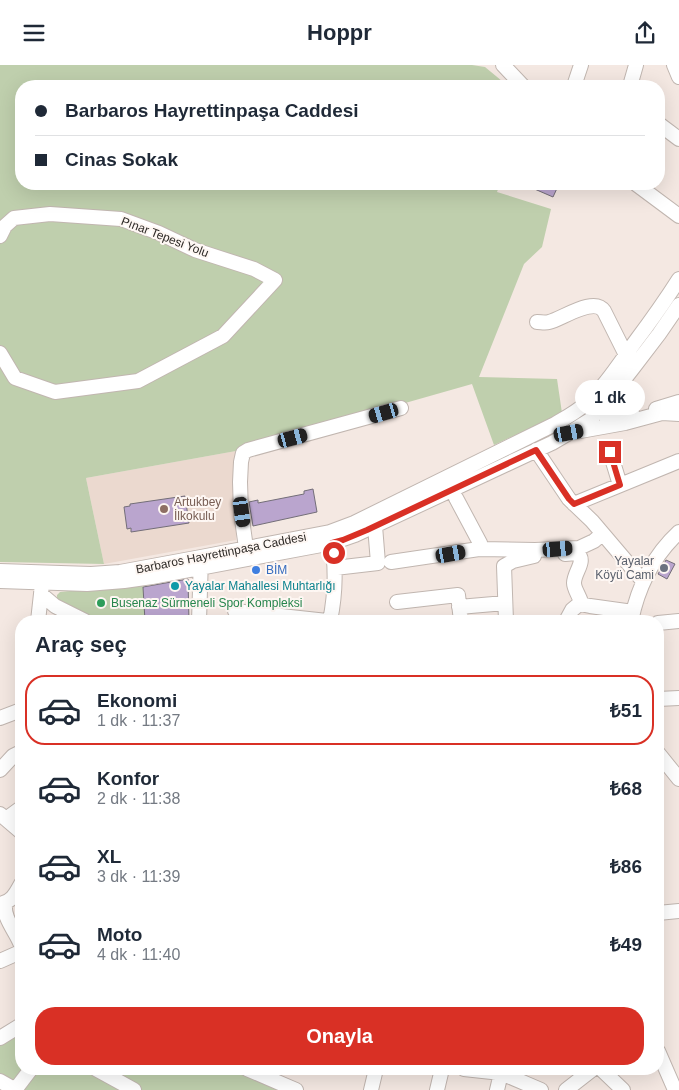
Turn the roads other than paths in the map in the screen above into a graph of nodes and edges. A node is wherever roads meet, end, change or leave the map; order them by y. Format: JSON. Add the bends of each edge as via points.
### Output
{"nodes":[{"id":1,"x":581,"y":65,"type":"edge"},
{"id":2,"x":636,"y":65,"type":"edge"},
{"id":3,"x":674,"y":65,"type":"edge"},
{"id":4,"x":511,"y":68,"type":"edge"},
{"id":5,"x":679,"y":77,"type":"edge"},
{"id":6,"x":519,"y":80,"type":"edge"},
{"id":7,"x":576,"y":80,"type":"edge"},
{"id":8,"x":632,"y":80,"type":"edge"},
{"id":9,"x":665,"y":128,"type":"edge"},
{"id":10,"x":679,"y":139,"type":"edge"},
{"id":11,"x":644,"y":190,"type":"edge"},
{"id":12,"x":679,"y":216,"type":"edge"},
{"id":13,"x":0,"y":236,"type":"edge"},
{"id":14,"x":679,"y":279,"type":"edge"},
{"id":15,"x":679,"y":305,"type":"edge"},
{"id":16,"x":537,"y":322,"type":"dead end"},
{"id":17,"x":0,"y":353,"type":"edge"},
{"id":18,"x":626,"y":355,"type":"junction"},
{"id":19,"x":679,"y":402,"type":"edge"},
{"id":20,"x":401,"y":408,"type":"dead end"},
{"id":21,"x":598,"y":410,"type":"junction"},
{"id":22,"x":679,"y":414,"type":"edge"},
{"id":23,"x":569,"y":433,"type":"junction"},
{"id":24,"x":536,"y":450,"type":"junction"},
{"id":25,"x":610,"y":452,"type":"dead end"},
{"id":26,"x":679,"y":461,"type":"edge"},
{"id":27,"x":620,"y":485,"type":"junction"},
{"id":28,"x":456,"y":498,"type":"dead end"},
{"id":29,"x":574,"y":504,"type":"junction"},
{"id":30,"x":375,"y":526,"type":"junction"},
{"id":31,"x":679,"y":532,"type":"edge"},
{"id":32,"x":602,"y":534,"type":"junction"},
{"id":33,"x":331,"y":537,"type":"junction"},
{"id":34,"x":246,"y":548,"type":"junction"},
{"id":35,"x":482,"y":549,"type":"junction"},
{"id":36,"x":201,"y":562,"type":"junction"},
{"id":37,"x":391,"y":562,"type":"dead end"},
{"id":38,"x":335,"y":567,"type":"junction"},
{"id":39,"x":0,"y":571,"type":"edge"},
{"id":40,"x":0,"y":581,"type":"edge"},
{"id":41,"x":643,"y":581,"type":"junction"},
{"id":42,"x":41,"y":588,"type":"junction"},
{"id":43,"x":397,"y":602,"type":"dead end"},
{"id":44,"x":505,"y":603,"type":"junction"},
{"id":45,"x":580,"y":604,"type":"junction"},
{"id":46,"x":459,"y":607,"type":"junction"},
{"id":47,"x":235,"y":611,"type":"dead end"},
{"id":48,"x":39,"y":615,"type":"edge"},
{"id":49,"x":72,"y":615,"type":"edge"},
{"id":50,"x":199,"y":615,"type":"edge"},
{"id":51,"x":271,"y":615,"type":"edge"},
{"id":52,"x":331,"y":615,"type":"edge"},
{"id":53,"x":460,"y":615,"type":"edge"},
{"id":54,"x":506,"y":615,"type":"edge"},
{"id":55,"x":569,"y":615,"type":"edge"},
{"id":56,"x":624,"y":615,"type":"edge"},
{"id":57,"x":633,"y":615,"type":"edge"},
{"id":58,"x":679,"y":621,"type":"edge"},
{"id":59,"x":664,"y":622,"type":"edge"},
{"id":60,"x":679,"y":698,"type":"edge"},
{"id":61,"x":664,"y":699,"type":"edge"},
{"id":62,"x":15,"y":712,"type":"edge"},
{"id":63,"x":0,"y":718,"type":"edge"},
{"id":64,"x":15,"y":755,"type":"edge"},
{"id":65,"x":664,"y":760,"type":"edge"},
{"id":66,"x":0,"y":770,"type":"edge"},
{"id":67,"x":679,"y":779,"type":"edge"},
{"id":68,"x":15,"y":811,"type":"edge"},
{"id":69,"x":3,"y":816,"type":"edge"},
{"id":70,"x":15,"y":827,"type":"edge"},
{"id":71,"x":15,"y":894,"type":"edge"},
{"id":72,"x":2,"y":904,"type":"edge"},
{"id":73,"x":679,"y":911,"type":"edge"},
{"id":74,"x":664,"y":912,"type":"edge"},
{"id":75,"x":15,"y":934,"type":"edge"},
{"id":76,"x":15,"y":954,"type":"edge"},
{"id":77,"x":0,"y":961,"type":"edge"},
{"id":78,"x":15,"y":1029,"type":"edge"},
{"id":79,"x":0,"y":1039,"type":"edge"},
{"id":80,"x":664,"y":1066,"type":"edge"},
{"id":81,"x":27,"y":1075,"type":"edge"},
{"id":82,"x":107,"y":1075,"type":"edge"},
{"id":83,"x":261,"y":1075,"type":"edge"},
{"id":84,"x":374,"y":1075,"type":"edge"},
{"id":85,"x":441,"y":1075,"type":"edge"},
{"id":86,"x":501,"y":1075,"type":"edge"},
{"id":87,"x":510,"y":1075,"type":"edge"},
{"id":88,"x":585,"y":1075,"type":"edge"},
{"id":89,"x":608,"y":1075,"type":"edge"},
{"id":90,"x":0,"y":1081,"type":"edge"},
{"id":91,"x":673,"y":1089,"type":"edge"},
{"id":92,"x":16,"y":1090,"type":"edge"},
{"id":93,"x":134,"y":1090,"type":"edge"},
{"id":94,"x":296,"y":1090,"type":"edge"},
{"id":95,"x":370,"y":1090,"type":"edge"},
{"id":96,"x":437,"y":1090,"type":"edge"},
{"id":97,"x":497,"y":1090,"type":"edge"},
{"id":98,"x":541,"y":1090,"type":"edge"},
{"id":99,"x":566,"y":1090,"type":"edge"},
{"id":100,"x":623,"y":1090,"type":"edge"}],
"edges":[{"from":1,"to":7,"type":"street"},
{"from":2,"to":8,"type":"street"},
{"from":3,"to":5,"type":"street"},
{"from":4,"to":6,"type":"street"},
{"from":9,"to":10,"type":"street"},
{"from":11,"to":12,"type":"street"},
{"from":13,"to":17,"type":"street","name":"Pınar Tepesi Yolu","via":[[14,218],[50,214],[121,219],[275,280],[223,336],[138,381],[55,392],[15,378]]},
{"from":14,"to":18,"type":"street","name":"Barbaros Hayrettinpaşa Caddesi"},
{"from":15,"to":21,"type":"street","name":"Barbaros Hayrettinpaşa Caddesi","via":[[660,334]]},
{"from":16,"to":18,"type":"street","via":[[548,322],[590,306],[599,306]]},
{"from":18,"to":33,"type":"street","name":"Barbaros Hayrettinpaşa Caddesi","via":[[604,385],[569,416]]},
{"from":19,"to":21,"type":"street","via":[[657,409],[614,415],[605,415]]},
{"from":20,"to":34,"type":"street","via":[[243,453],[240,482]]},
{"from":21,"to":23,"type":"street","name":"Barbaros Hayrettinpaşa Caddesi","via":[[590,420]]},
{"from":22,"to":23,"type":"street","via":[[662,413]]},
{"from":23,"to":24,"type":"street","name":"Barbaros Hayrettinpaşa Caddesi"},
{"from":24,"to":29,"type":"street"},
{"from":24,"to":30,"type":"street","name":"Barbaros Hayrettinpaşa Caddesi"},
{"from":25,"to":27,"type":"street"},
{"from":26,"to":27,"type":"street"},
{"from":27,"to":29,"type":"street"},
{"from":28,"to":35,"type":"street"},
{"from":29,"to":32,"type":"street"},
{"from":30,"to":33,"type":"street","name":"Barbaros Hayrettinpaşa Caddesi","via":[[343,540]]},
{"from":30,"to":38,"type":"street","via":[[378,563]]},
{"from":31,"to":41,"type":"street","via":[[663,548]]},
{"from":32,"to":35,"type":"street","via":[[579,547]]},
{"from":32,"to":41,"type":"street"},
{"from":33,"to":34,"type":"street","name":"Barbaros Hayrettinpaşa Caddesi"},
{"from":33,"to":36,"type":"street","name":"Barbaros Hayrettinpaşa Caddesi"},
{"from":33,"to":38,"type":"street"},
{"from":34,"to":36,"type":"street","name":"Barbaros Hayrettinpaşa Caddesi"},
{"from":35,"to":37,"type":"street"},
{"from":36,"to":39,"type":"street","name":"Barbaros Hayrettinpaşa Caddesi","via":[[91,574]]},
{"from":36,"to":42,"type":"street","name":"Barbaros Hayrettinpaşa Caddesi","via":[[152,577]]},
{"from":36,"to":50,"type":"street"},
{"from":38,"to":52,"type":"street"},
{"from":40,"to":42,"type":"street","name":"Barbaros Hayrettinpaşa Caddesi"},
{"from":41,"to":57,"type":"street"},
{"from":42,"to":48,"type":"street"},
{"from":42,"to":49,"type":"street","via":[[55,606]]},
{"from":43,"to":46,"type":"street","via":[[458,595]]},
{"from":44,"to":45,"type":"street","via":[[504,566],[527,557],[577,553],[581,560],[574,583]]},
{"from":44,"to":46,"type":"street"},
{"from":44,"to":54,"type":"street"},
{"from":45,"to":55,"type":"street"},
{"from":45,"to":56,"type":"street"},
{"from":46,"to":53,"type":"street"},
{"from":47,"to":51,"type":"street"},
{"from":58,"to":59,"type":"street"},
{"from":60,"to":61,"type":"street"},
{"from":62,"to":63,"type":"street"},
{"from":64,"to":66,"type":"street"},
{"from":65,"to":67,"type":"street"},
{"from":68,"to":69,"type":"street"},
{"from":69,"to":70,"type":"street"},
{"from":71,"to":72,"type":"street"},
{"from":72,"to":75,"type":"street"},
{"from":73,"to":74,"type":"street"},
{"from":76,"to":77,"type":"street"},
{"from":78,"to":79,"type":"street"},
{"from":80,"to":91,"type":"street"},
{"from":81,"to":92,"type":"street"},
{"from":82,"to":93,"type":"street"},
{"from":83,"to":94,"type":"street"},
{"from":84,"to":95,"type":"street"},
{"from":85,"to":96,"type":"street"},
{"from":86,"to":97,"type":"street"},
{"from":87,"to":98,"type":"street"},
{"from":88,"to":99,"type":"street"},
{"from":89,"to":100,"type":"street"},
{"from":90,"to":92,"type":"street"}]}
